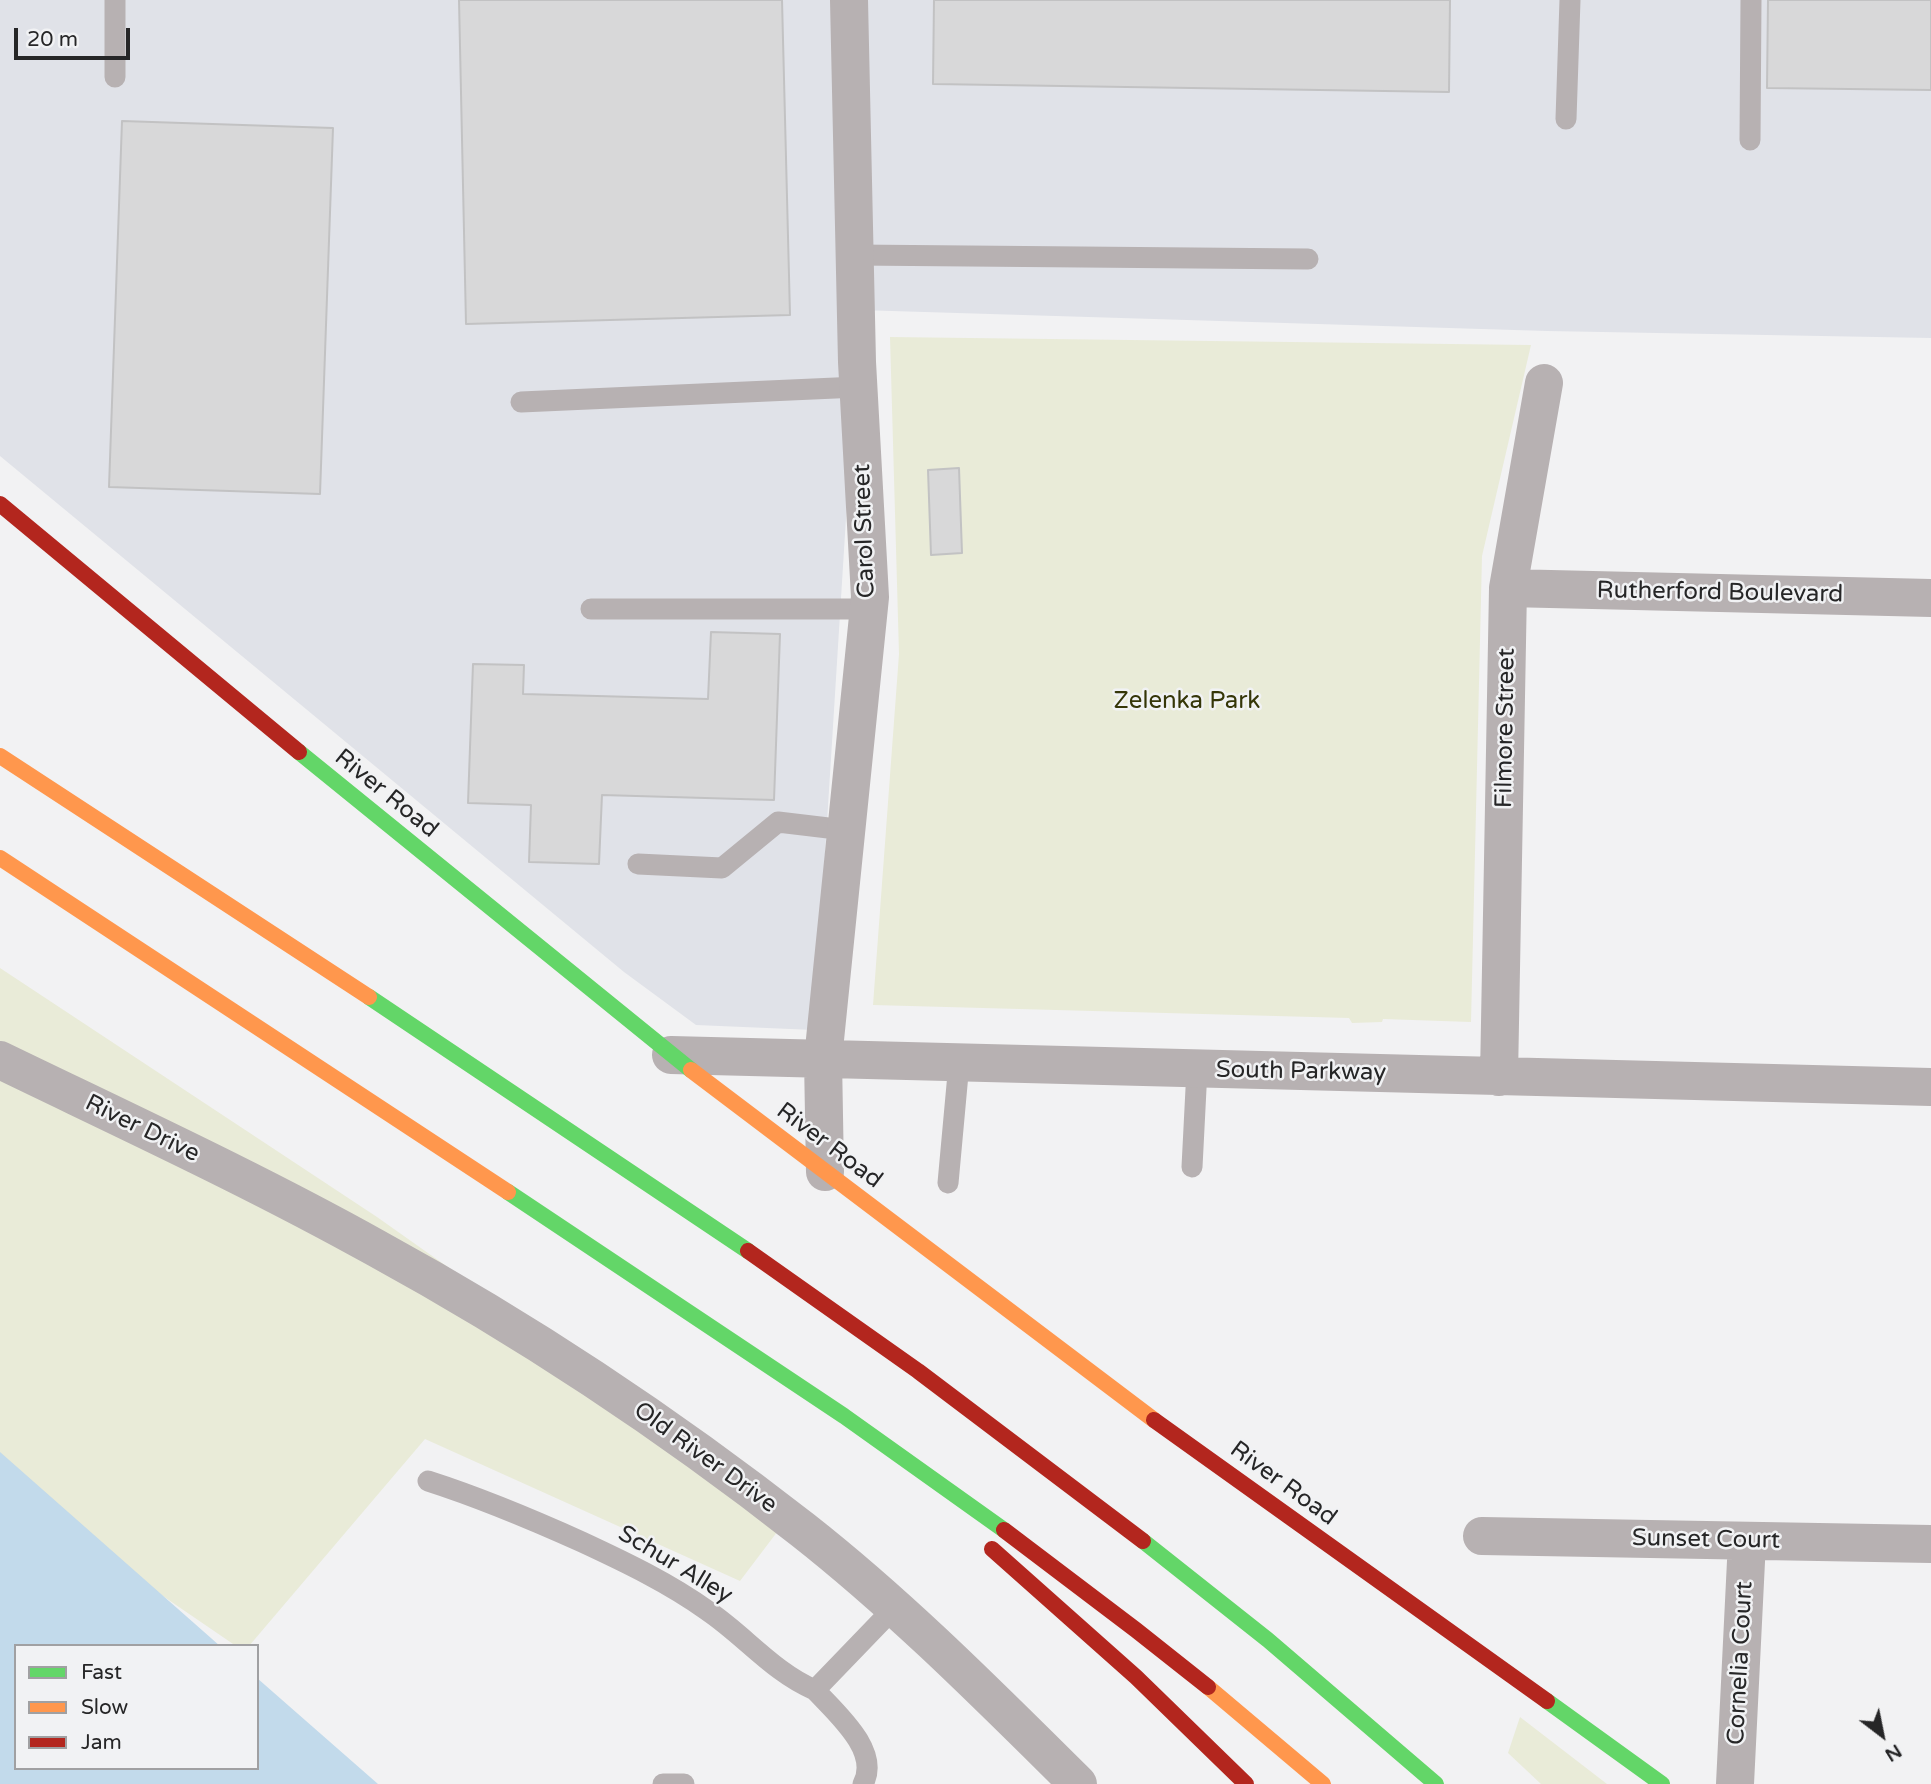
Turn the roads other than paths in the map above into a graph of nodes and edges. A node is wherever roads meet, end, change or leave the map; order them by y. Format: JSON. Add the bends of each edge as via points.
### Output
{"nodes":[{"id":1,"x":115,"y":0,"type":"edge"},
{"id":2,"x":849,"y":0,"type":"edge"},
{"id":3,"x":1570,"y":0,"type":"edge"},
{"id":4,"x":1751,"y":0,"type":"edge"},
{"id":5,"x":115,"y":77,"type":"dead end"},
{"id":6,"x":1566,"y":119,"type":"dead end"},
{"id":7,"x":1750,"y":140,"type":"dead end"},
{"id":8,"x":855,"y":255,"type":"junction"},
{"id":9,"x":1308,"y":259,"type":"dead end"},
{"id":10,"x":1544,"y":383,"type":"dead end"},
{"id":11,"x":858,"y":387,"type":"junction"},
{"id":12,"x":521,"y":402,"type":"dead end"},
{"id":13,"x":0,"y":504,"type":"edge"},
{"id":14,"x":1508,"y":588,"type":"junction"},
{"id":15,"x":1931,"y":598,"type":"edge"},
{"id":16,"x":591,"y":609,"type":"dead end"},
{"id":17,"x":869,"y":609,"type":"junction"},
{"id":18,"x":0,"y":756,"type":"edge"},
{"id":19,"x":845,"y":830,"type":"junction"},
{"id":20,"x":0,"y":858,"type":"edge"},
{"id":21,"x":639,"y":864,"type":"dead end"},
{"id":22,"x":671,"y":1055,"type":"junction"},
{"id":23,"x":823,"y":1059,"type":"junction"},
{"id":24,"x":0,"y":1060,"type":"edge"},
{"id":25,"x":959,"y":1063,"type":"junction"},
{"id":26,"x":1197,"y":1069,"type":"junction"},
{"id":27,"x":1499,"y":1077,"type":"junction"},
{"id":28,"x":1931,"y":1087,"type":"edge"},
{"id":29,"x":1192,"y":1167,"type":"dead end"},
{"id":30,"x":825,"y":1172,"type":"junction"},
{"id":31,"x":948,"y":1182,"type":"dead end"},
{"id":32,"x":283,"y":1198,"type":"joint"},
{"id":33,"x":836,"y":1410,"type":"junction"},
{"id":34,"x":428,"y":1481,"type":"dead end"},
{"id":35,"x":950,"y":1511,"type":"dead end"},
{"id":36,"x":1482,"y":1536,"type":"dead end"},
{"id":37,"x":981,"y":1539,"type":"dead end"},
{"id":38,"x":1747,"y":1541,"type":"junction"},
{"id":39,"x":1931,"y":1544,"type":"edge"},
{"id":40,"x":895,"y":1607,"type":"junction"},
{"id":41,"x":815,"y":1690,"type":"junction"},
{"id":42,"x":663,"y":1784,"type":"edge"},
{"id":43,"x":684,"y":1784,"type":"edge"},
{"id":44,"x":863,"y":1784,"type":"edge"},
{"id":45,"x":1078,"y":1784,"type":"edge"},
{"id":46,"x":1246,"y":1784,"type":"edge"},
{"id":47,"x":1322,"y":1784,"type":"edge"},
{"id":48,"x":1436,"y":1784,"type":"edge"},
{"id":49,"x":1662,"y":1784,"type":"edge"},
{"id":50,"x":1735,"y":1784,"type":"edge"}],
"edges":[{"from":1,"to":5,"type":"lane"},
{"from":2,"to":8,"type":"street","name":"Carol Street"},
{"from":3,"to":6,"type":"lane"},
{"from":4,"to":7,"type":"lane"},
{"from":8,"to":9,"type":"lane"},
{"from":8,"to":11,"type":"street","name":"Carol Street"},
{"from":10,"to":14,"type":"street","name":"Filmore Street"},
{"from":11,"to":12,"type":"lane"},
{"from":11,"to":17,"type":"street","name":"Carol Street"},
{"from":13,"to":22,"type":"main road","name":"River Road"},
{"from":14,"to":15,"type":"street","name":"Rutherford Boulevard"},
{"from":14,"to":27,"type":"street","name":"Filmore Street"},
{"from":16,"to":17,"type":"lane"},
{"from":17,"to":19,"type":"street","name":"Carol Street"},
{"from":18,"to":48,"type":"main road","via":[[646,1181],[975,1411],[1223,1602]]},
{"from":19,"to":21,"type":"lane","via":[[778,822],[722,868]]},
{"from":19,"to":23,"type":"street","name":"Carol Street"},
{"from":20,"to":33,"type":"main road"},
{"from":22,"to":23,"type":"street","name":"South Parkway"},
{"from":22,"to":30,"type":"main road","name":"River Road"},
{"from":23,"to":25,"type":"street","name":"South Parkway"},
{"from":23,"to":30,"type":"street","name":"Carol Street"},
{"from":24,"to":32,"type":"street","name":"River Drive"},
{"from":25,"to":26,"type":"street","name":"South Parkway"},
{"from":25,"to":31,"type":"lane"},
{"from":26,"to":27,"type":"street","name":"South Parkway"},
{"from":26,"to":29,"type":"lane"},
{"from":27,"to":28,"type":"street","name":"South Parkway"},
{"from":30,"to":49,"type":"main road","name":"River Road","via":[[1104,1384]]},
{"from":32,"to":40,"type":"street","name":"Old River Drive","via":[[558,1355],[764,1500]]},
{"from":33,"to":35,"type":"main road"},
{"from":33,"to":47,"type":"main road","via":[[1065,1575]]},
{"from":34,"to":41,"type":"lane","name":"Schur Alley","via":[[487,1501],[626,1563],[709,1611],[763,1657]]},
{"from":36,"to":38,"type":"street","name":"Sunset Court"},
{"from":37,"to":46,"type":"main road","via":[[1136,1677]]},
{"from":38,"to":39,"type":"street","name":"Sunset Court"},
{"from":38,"to":50,"type":"street","name":"Cornelia Court"},
{"from":40,"to":41,"type":"lane"},
{"from":40,"to":45,"type":"street","name":"Old River Drive"},
{"from":41,"to":44,"type":"lane","name":"Schur Alley","via":[[861,1745],[868,1760]]},
{"from":42,"to":43,"type":"lane"}]}
